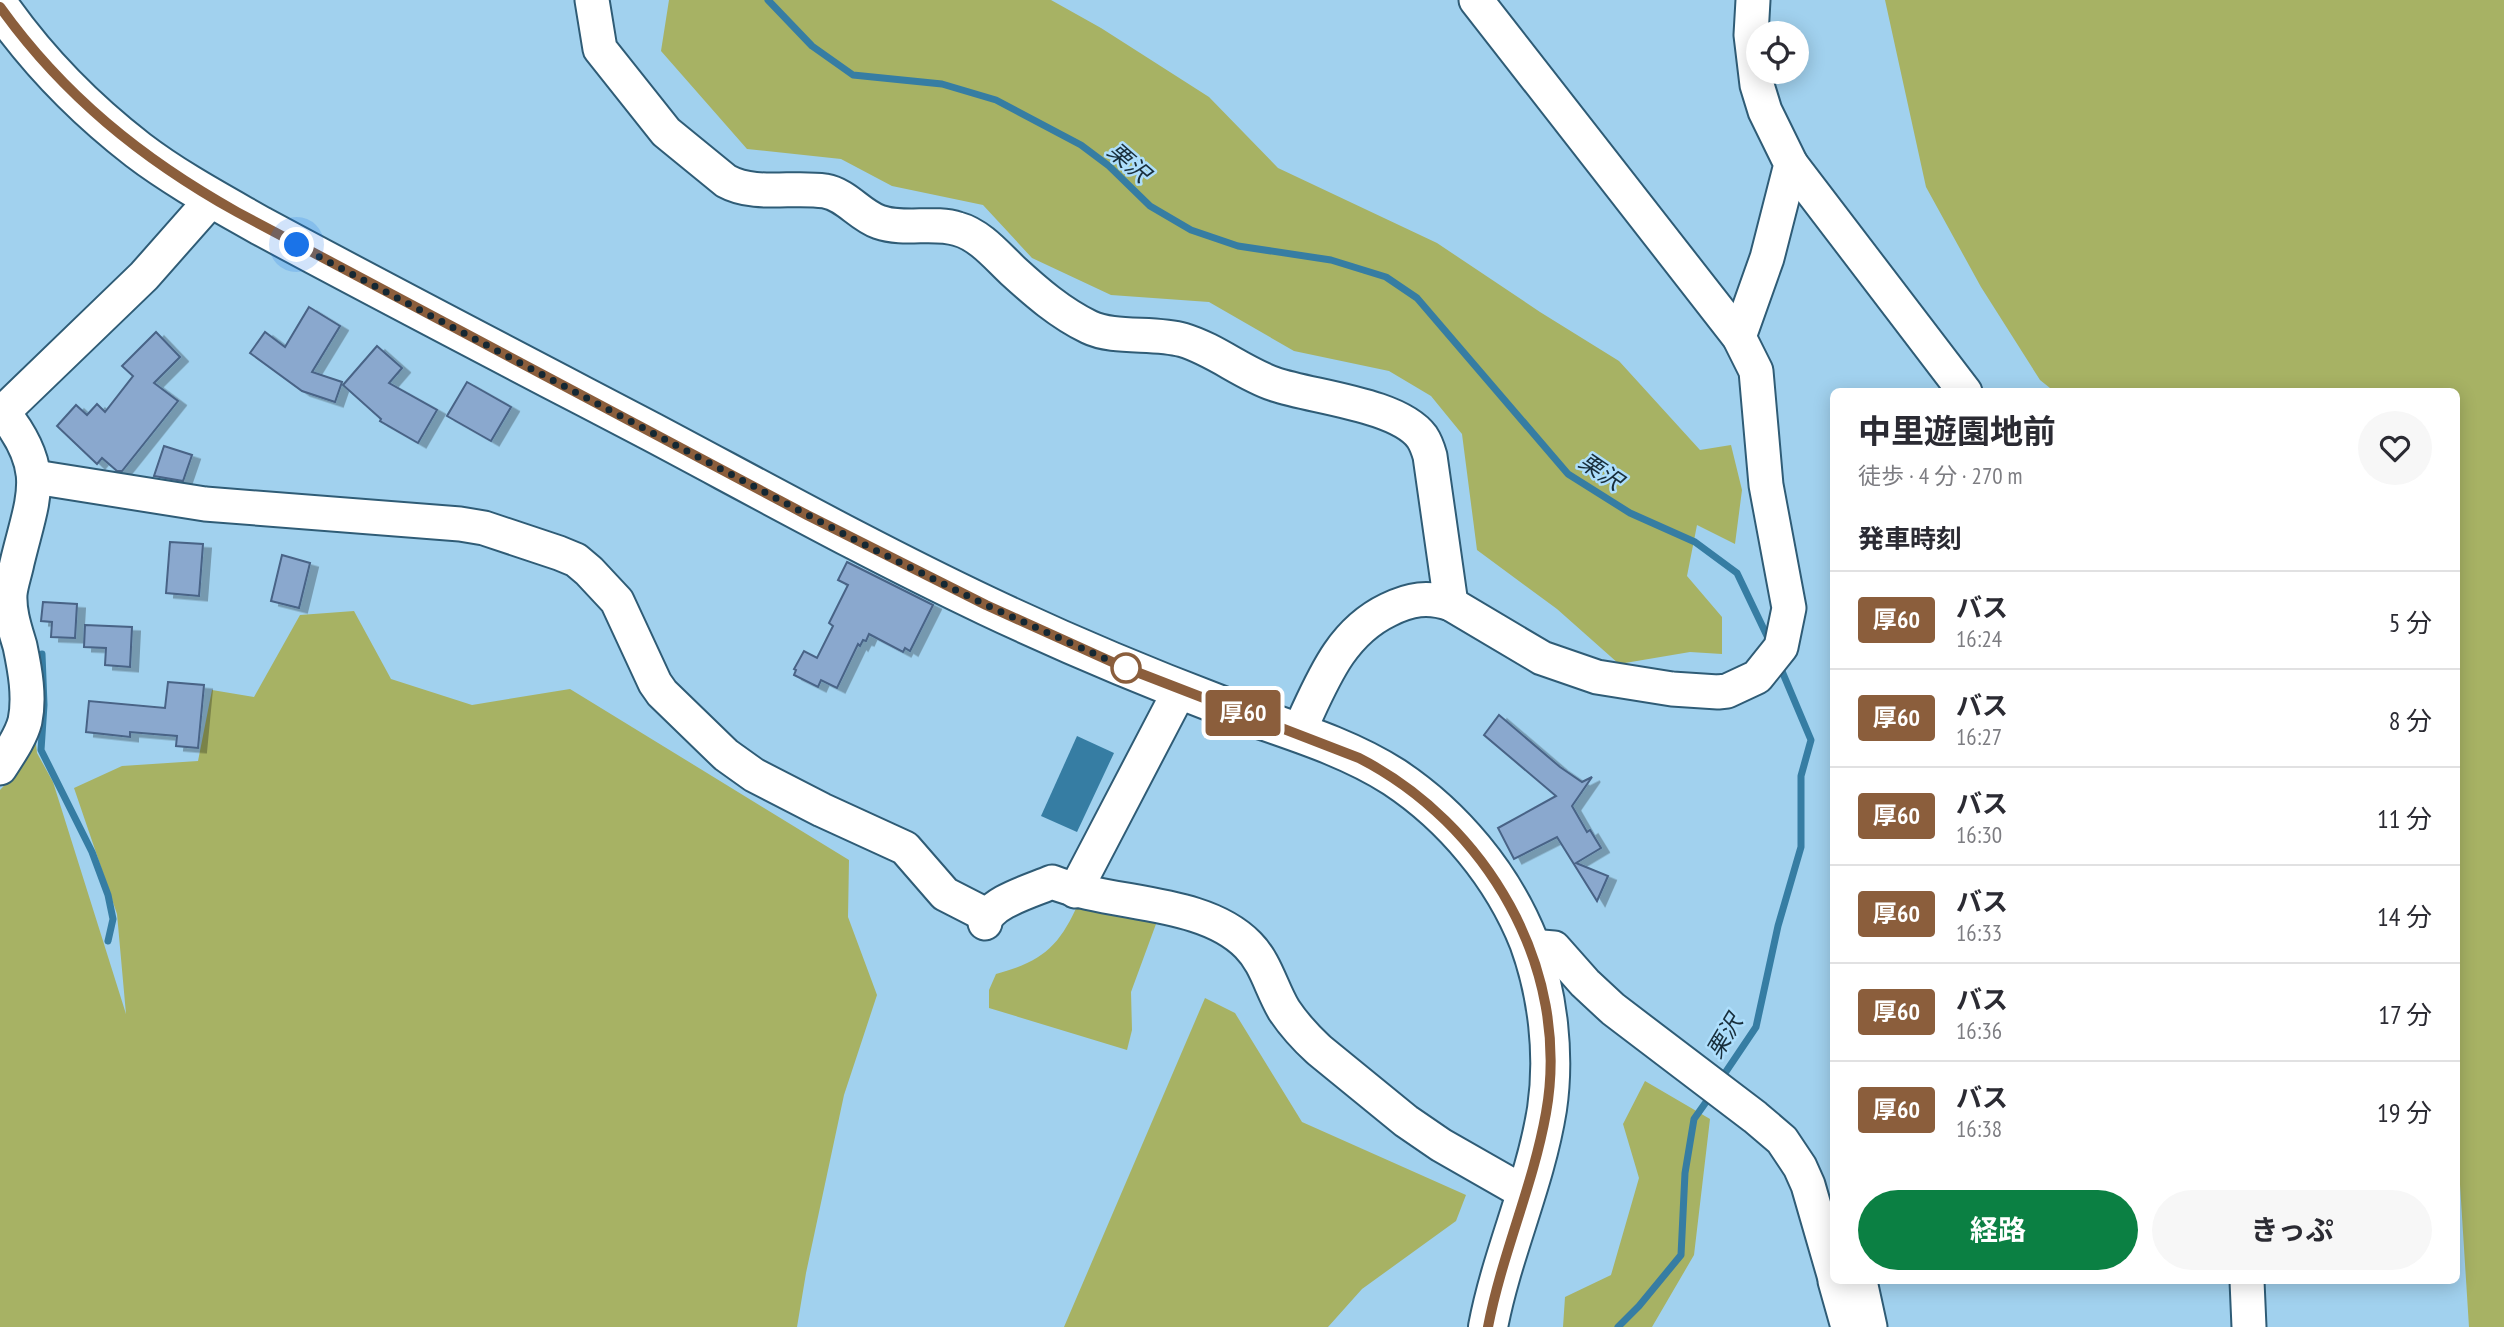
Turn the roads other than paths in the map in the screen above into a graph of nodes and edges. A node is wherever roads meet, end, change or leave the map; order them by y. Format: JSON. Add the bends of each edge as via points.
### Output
{"nodes":[{"id":1,"x":592,"y":0,"type":"edge"},
{"id":2,"x":1476,"y":0,"type":"edge"},
{"id":3,"x":1751,"y":1,"type":"edge"},
{"id":4,"x":0,"y":7,"type":"edge"},
{"id":5,"x":1791,"y":164,"type":"junction"},
{"id":6,"x":212,"y":199,"type":"junction"},
{"id":7,"x":1739,"y":337,"type":"junction"},
{"id":8,"x":1962,"y":388,"type":"edge"},
{"id":9,"x":2,"y":409,"type":"edge"},
{"id":10,"x":35,"y":477,"type":"junction"},
{"id":11,"x":1451,"y":604,"type":"junction"},
{"id":12,"x":1180,"y":690,"type":"junction"},
{"id":13,"x":1298,"y":733,"type":"junction"},
{"id":14,"x":0,"y":768,"type":"edge"},
{"id":15,"x":1075,"y":891,"type":"junction"},
{"id":16,"x":1530,"y":946,"type":"junction"},
{"id":17,"x":1525,"y":1193,"type":"junction"},
{"id":18,"x":1830,"y":1261,"type":"edge"},
{"id":19,"x":1836,"y":1284,"type":"edge"},
{"id":20,"x":1861,"y":1284,"type":"edge"},
{"id":21,"x":2247,"y":1284,"type":"edge"},
{"id":22,"x":1488,"y":1327,"type":"edge"},
{"id":23,"x":1848,"y":1327,"type":"edge"},
{"id":24,"x":1870,"y":1327,"type":"edge"},
{"id":25,"x":2249,"y":1327,"type":"edge"}],
"edges":[{"from":1,"to":11,"type":"street","via":[[600,49],[666,132],[726,181],[753,190],[828,192],[877,222],[958,229],[973,236],[1049,303],[1091,329],[1197,344],[1271,383],[1357,404],[1413,428],[1422,436],[1430,456]]},
{"from":2,"to":7,"type":"street"},
{"from":3,"to":5,"type":"street","via":[[1757,85]]},
{"from":4,"to":6,"type":"main road","via":[[52,72],[105,122]]},
{"from":5,"to":7,"type":"street","via":[[1767,258]]},
{"from":5,"to":8,"type":"street"},
{"from":6,"to":9,"type":"street","via":[[144,276]]},
{"from":6,"to":12,"type":"main road","via":[[870,548],[1082,650]]},
{"from":7,"to":11,"type":"street","via":[[1756,371],[1766,485],[1789,608],[1776,654],[1757,677],[1718,692],[1597,677],[1542,658]]},
{"from":9,"to":10,"type":"street","via":[[30,453]]},
{"from":10,"to":14,"type":"street","via":[[10,593],[24,664],[25,722]]},
{"from":10,"to":15,"type":"street","via":[[205,504],[460,524],[559,552],[589,571],[617,601],[663,693],[726,755],[754,775],[905,848],[944,894],[986,919],[995,906],[1052,882]]},
{"from":11,"to":13,"type":"street","via":[[1414,599],[1363,625],[1334,659]]},
{"from":12,"to":13,"type":"main road"},
{"from":12,"to":15,"type":"street"},
{"from":13,"to":16,"type":"main road","via":[[1380,768],[1440,814],[1485,865]]},
{"from":15,"to":17,"type":"street","via":[[1193,915],[1235,932],[1262,962],[1285,1010],[1319,1050],[1406,1121]]},
{"from":16,"to":17,"type":"main road","via":[[1543,996],[1550,1057],[1547,1110]]},
{"from":16,"to":18,"type":"street","via":[[1554,948],[1605,1003],[1772,1130],[1800,1167]]},
{"from":17,"to":22,"type":"main road"},
{"from":19,"to":23,"type":"street"},
{"from":20,"to":24,"type":"street"},
{"from":21,"to":25,"type":"street"}]}
